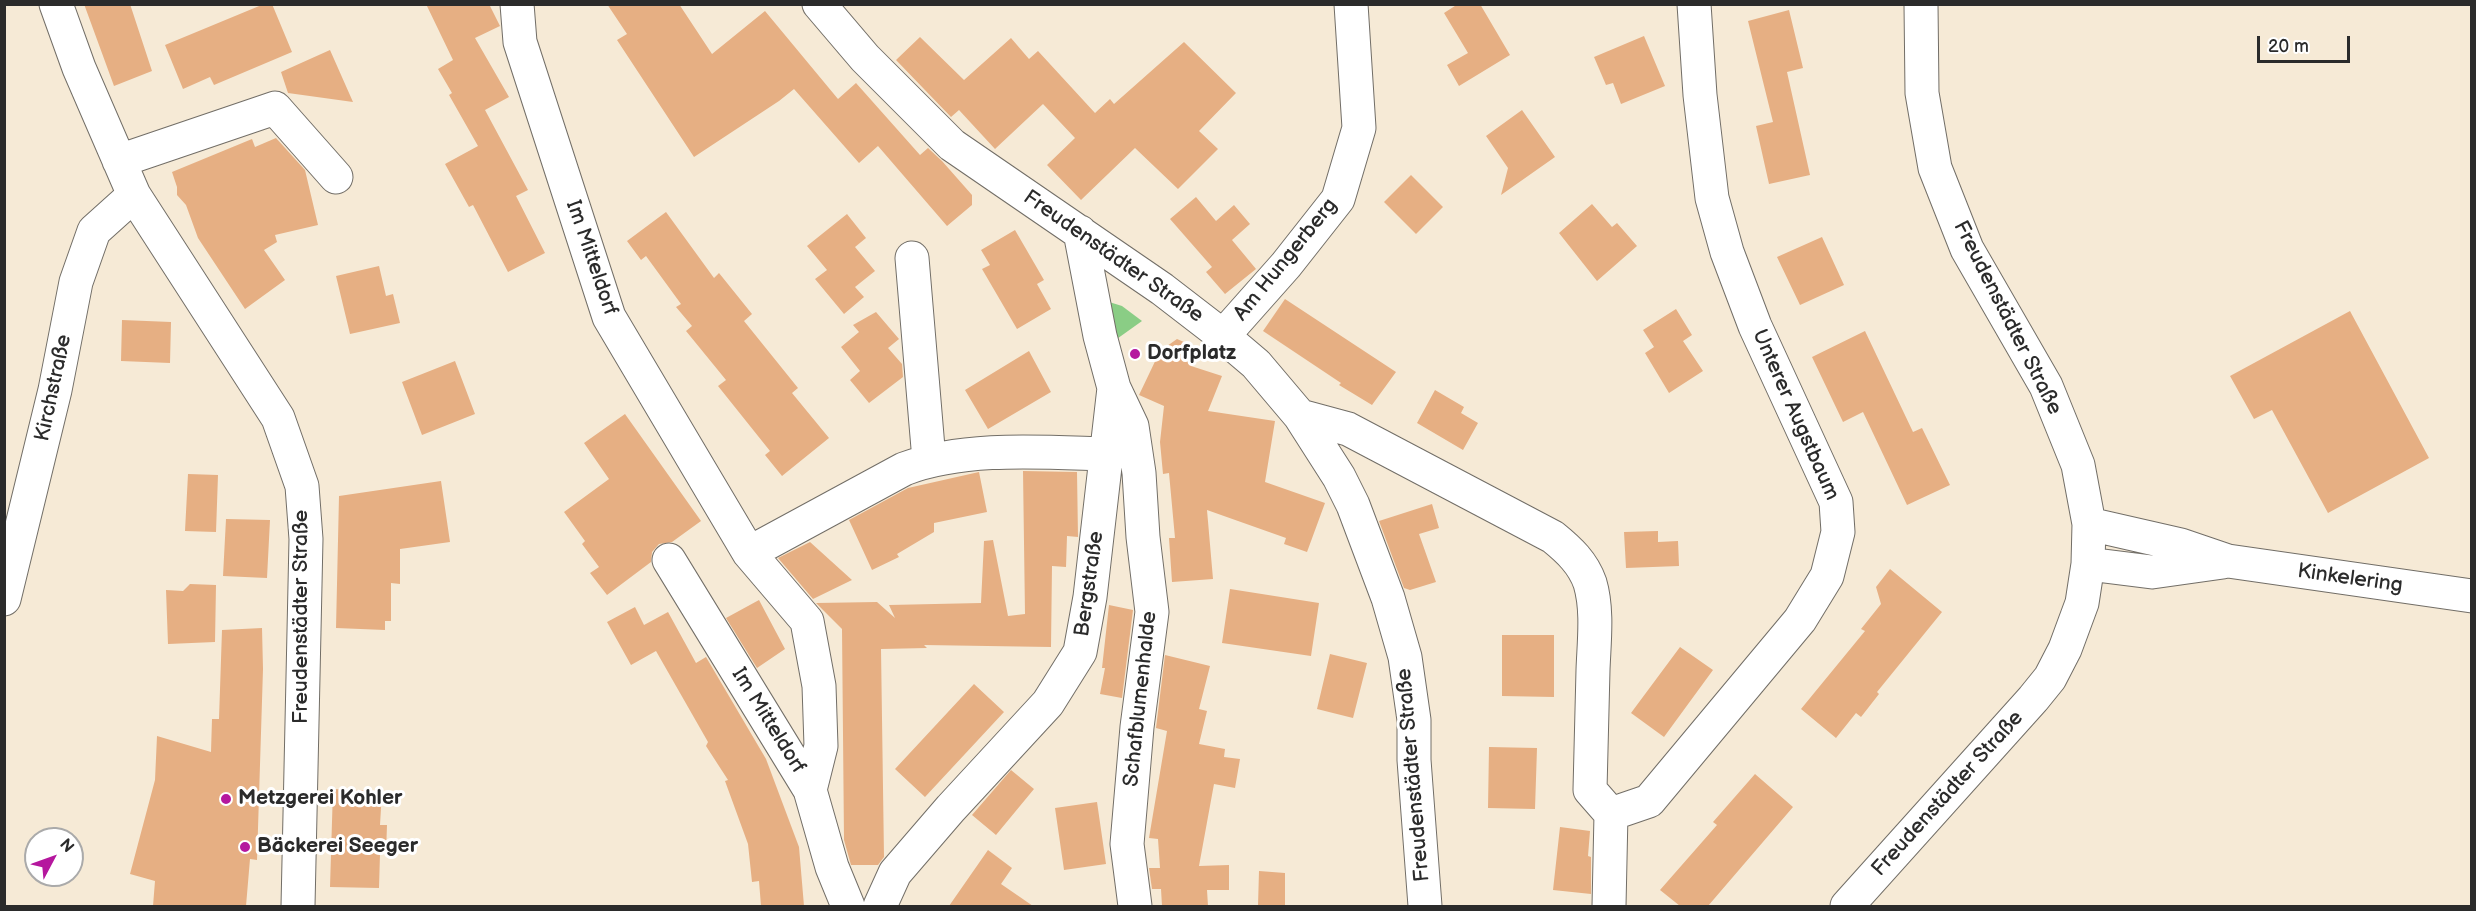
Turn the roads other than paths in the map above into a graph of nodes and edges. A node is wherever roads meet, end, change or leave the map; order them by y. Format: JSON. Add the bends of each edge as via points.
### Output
{"nodes":[{"id":1,"x":56,"y":4,"type":"edge"},
{"id":2,"x":517,"y":4,"type":"edge"},
{"id":3,"x":1351,"y":4,"type":"edge"},
{"id":4,"x":1694,"y":4,"type":"edge"},
{"id":5,"x":1921,"y":4,"type":"edge"},
{"id":6,"x":829,"y":11,"type":"edge"},
{"id":7,"x":119,"y":161,"type":"junction"},
{"id":8,"x":336,"y":177,"type":"dead end"},
{"id":9,"x":134,"y":195,"type":"junction"},
{"id":10,"x":1080,"y":232,"type":"junction"},
{"id":11,"x":912,"y":258,"type":"dead end"},
{"id":12,"x":1223,"y":336,"type":"junction"},
{"id":13,"x":1114,"y":388,"type":"junction"},
{"id":14,"x":1300,"y":416,"type":"junction"},
{"id":15,"x":1105,"y":454,"type":"junction"},
{"id":16,"x":929,"y":460,"type":"junction"},
{"id":17,"x":2089,"y":524,"type":"junction"},
{"id":18,"x":749,"y":553,"type":"junction"},
{"id":19,"x":669,"y":560,"type":"dead end"},
{"id":20,"x":2228,"y":561,"type":"junction"},
{"id":21,"x":2088,"y":564,"type":"junction"},
{"id":22,"x":2472,"y":596,"type":"edge"},
{"id":23,"x":4,"y":599,"type":"edge"},
{"id":24,"x":810,"y":790,"type":"junction"},
{"id":25,"x":1611,"y":814,"type":"junction"},
{"id":26,"x":298,"y":906,"type":"edge"},
{"id":27,"x":848,"y":906,"type":"edge"},
{"id":28,"x":880,"y":906,"type":"edge"},
{"id":29,"x":1135,"y":906,"type":"edge"},
{"id":30,"x":1425,"y":906,"type":"edge"},
{"id":31,"x":1609,"y":906,"type":"edge"},
{"id":32,"x":1847,"y":906,"type":"edge"}],
"edges":[{"from":1,"to":7,"type":"street","name":"Freudenstädter Straße"},
{"from":2,"to":18,"type":"street","name":"Im Mitteldorf","via":[[520,42],[609,317]]},
{"from":3,"to":12,"type":"street","name":"Am Hungerberg","via":[[1359,128],[1338,199]]},
{"from":4,"to":25,"type":"street","name":"Unterer Augstbaum","via":[[1712,198],[1755,326],[1830,486],[1836,502],[1838,532],[1827,576],[1790,633],[1649,801]]},
{"from":5,"to":17,"type":"street","name":"Freudenstädter Straße","via":[[1922,93],[1935,168],[1967,249],[2046,386],[2078,465]]},
{"from":6,"to":10,"type":"street","name":"Freudenstädter Straße","via":[[952,145]]},
{"from":7,"to":8,"type":"street","via":[[275,108]]},
{"from":7,"to":9,"type":"street","name":"Freudenstädter Straße"},
{"from":9,"to":23,"type":"street","name":"Kirchstraße","via":[[94,231],[76,282],[55,390]]},
{"from":9,"to":26,"type":"street","name":"Freudenstädter Straße","via":[[278,418],[302,486],[306,539]]},
{"from":10,"to":12,"type":"street","name":"Freudenstädter Straße"},
{"from":10,"to":13,"type":"street","name":"Bergstraße"},
{"from":11,"to":16,"type":"street"},
{"from":12,"to":14,"type":"street","name":"Freudenstädter Straße","via":[[1256,364]]},
{"from":13,"to":15,"type":"street","name":"Bergstraße"},
{"from":13,"to":29,"type":"street","name":"Schafblumenhalde","via":[[1132,426],[1152,612],[1127,844]]},
{"from":14,"to":25,"type":"street","via":[[1348,429],[1553,537],[1570,551],[1589,582],[1593,599],[1590,790]]},
{"from":14,"to":30,"type":"street","name":"Freudenstädter Straße","via":[[1353,505],[1388,598],[1405,657],[1414,720]]},
{"from":15,"to":16,"type":"street","via":[[1024,451]]},
{"from":15,"to":28,"type":"street","name":"Bergstraße","via":[[1090,597],[1080,652],[1048,703],[895,873]]},
{"from":16,"to":18,"type":"street","via":[[894,474]]},
{"from":17,"to":20,"type":"street","name":"Kinkelering","via":[[2181,545]]},
{"from":17,"to":21,"type":"street","name":"Freudenstädter Straße"},
{"from":18,"to":24,"type":"street","name":"Im Mitteldorf","via":[[807,621],[819,686],[821,746]]},
{"from":19,"to":24,"type":"street","name":"Im Mitteldorf"},
{"from":20,"to":21,"type":"street","name":"Kinkelering","via":[[2152,572]]},
{"from":20,"to":22,"type":"street","name":"Kinkelering"},
{"from":21,"to":32,"type":"street","name":"Freudenstädter Straße","via":[[2082,603],[2066,649],[2050,678]]},
{"from":24,"to":27,"type":"street","name":"Im Mitteldorf","via":[[832,867]]},
{"from":25,"to":31,"type":"street"}]}
